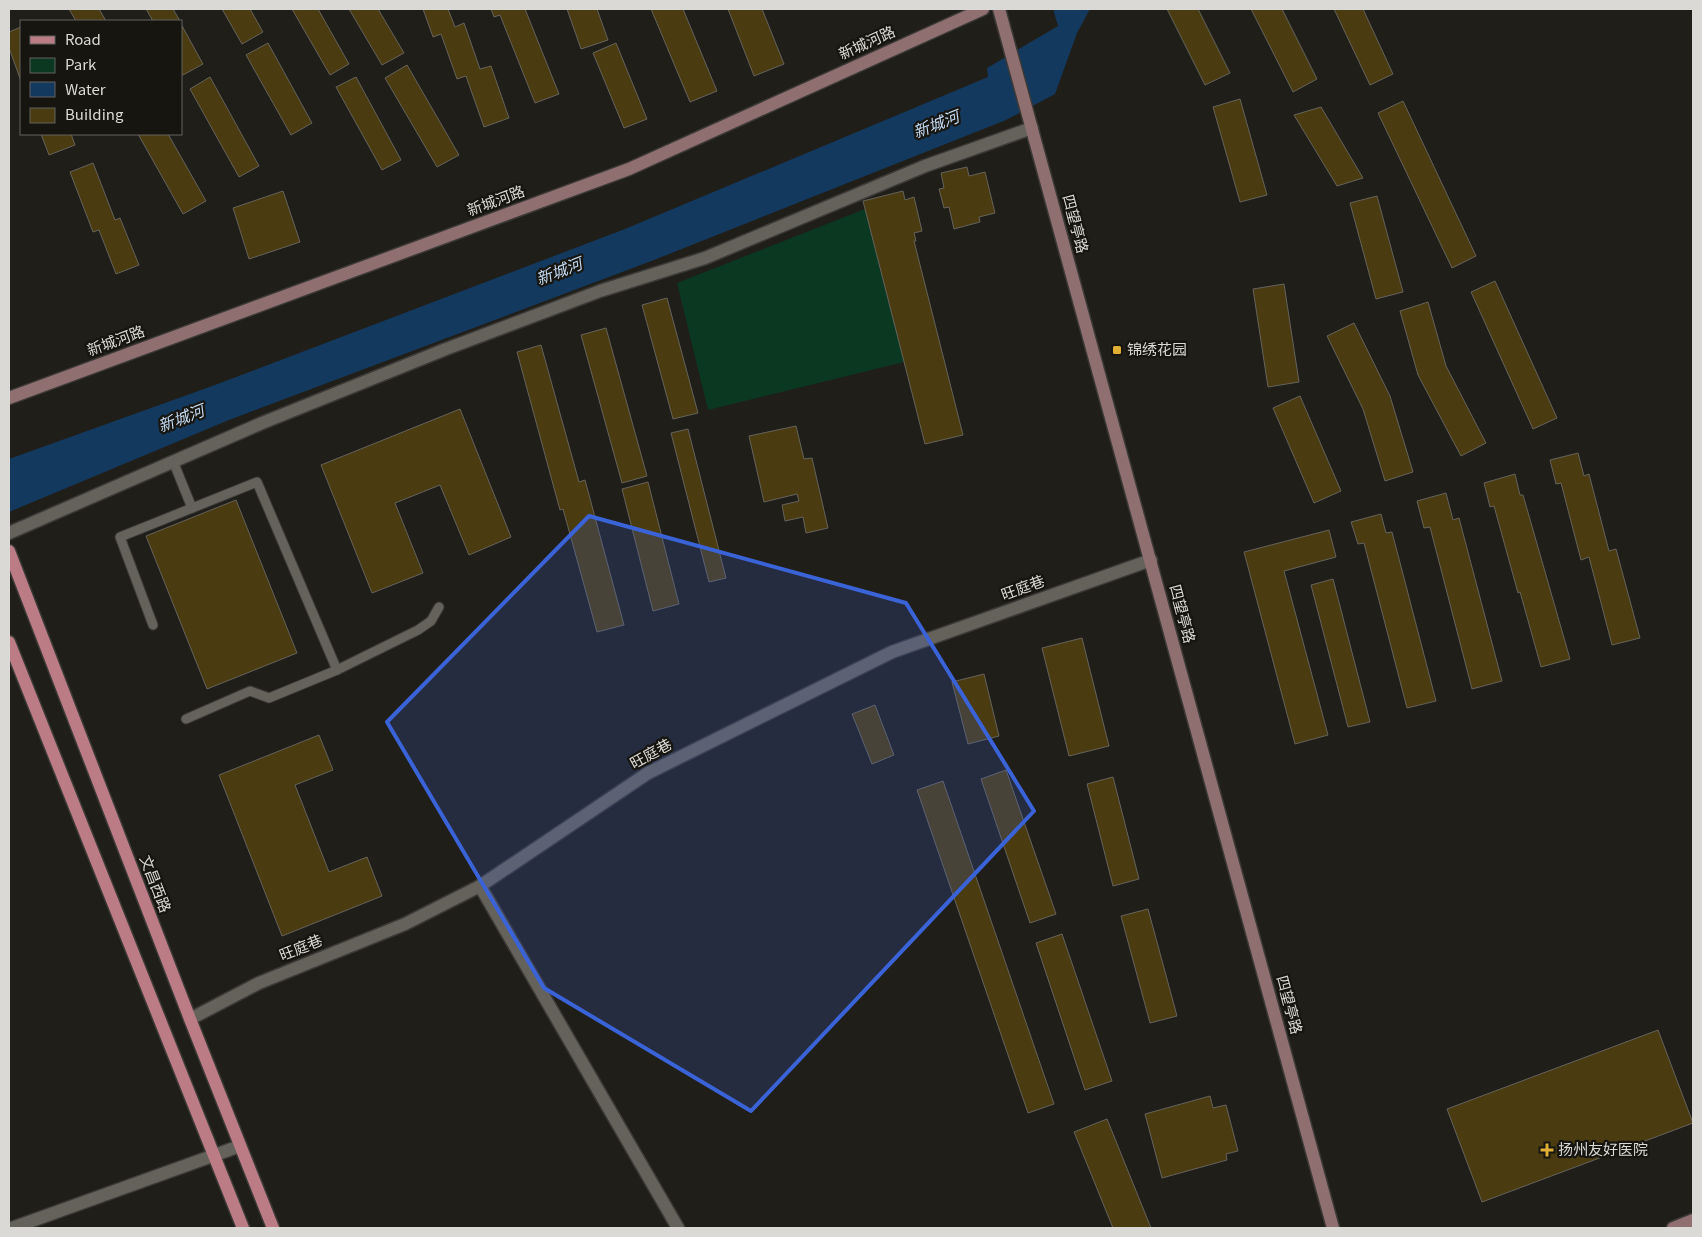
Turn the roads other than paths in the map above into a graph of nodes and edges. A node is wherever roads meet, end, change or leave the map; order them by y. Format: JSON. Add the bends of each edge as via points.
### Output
{"nodes":[{"id":1,"x":983,"y":9,"type":"edge"},
{"id":2,"x":1000,"y":9,"type":"edge"},
{"id":3,"x":1032,"y":128,"type":"junction"},
{"id":4,"x":9,"y":398,"type":"edge"},
{"id":5,"x":173,"y":461,"type":"junction"},
{"id":6,"x":192,"y":508,"type":"junction"},
{"id":7,"x":9,"y":533,"type":"edge"},
{"id":8,"x":9,"y":551,"type":"edge"},
{"id":9,"x":1151,"y":560,"type":"junction"},
{"id":10,"x":439,"y":607,"type":"dead end"},
{"id":11,"x":153,"y":625,"type":"dead end"},
{"id":12,"x":9,"y":642,"type":"edge"},
{"id":13,"x":337,"y":670,"type":"junction"},
{"id":14,"x":186,"y":718,"type":"dead end"},
{"id":15,"x":480,"y":886,"type":"junction"},
{"id":16,"x":190,"y":1019,"type":"junction"},
{"id":17,"x":240,"y":1146,"type":"junction"},
{"id":18,"x":214,"y":1155,"type":"junction"},
{"id":19,"x":1693,"y":1220,"type":"edge"},
{"id":20,"x":12,"y":1228,"type":"edge"},
{"id":21,"x":243,"y":1228,"type":"edge"},
{"id":22,"x":273,"y":1228,"type":"edge"},
{"id":23,"x":678,"y":1228,"type":"edge"},
{"id":24,"x":1333,"y":1228,"type":"edge"},
{"id":25,"x":1673,"y":1228,"type":"edge"}],
"edges":[{"from":1,"to":4,"type":"street","name":"新城河路","via":[[629,169]]},
{"from":2,"to":3,"type":"street","name":"四望亭路"},
{"from":3,"to":5,"type":"street","via":[[925,166],[705,258],[600,291],[446,349]]},
{"from":3,"to":9,"type":"street","name":"四望亭路"},
{"from":5,"to":6,"type":"lane"},
{"from":5,"to":7,"type":"street"},
{"from":6,"to":11,"type":"lane","via":[[120,537]]},
{"from":6,"to":13,"type":"lane","via":[[257,482]]},
{"from":8,"to":16,"type":"main road","name":"文昌西路"},
{"from":9,"to":15,"type":"street","name":"旺庭巷","via":[[892,652],[648,773]]},
{"from":9,"to":24,"type":"street","name":"四望亭路"},
{"from":10,"to":13,"type":"lane","via":[[431,621],[418,630]]},
{"from":12,"to":18,"type":"main road"},
{"from":13,"to":14,"type":"lane","via":[[269,698],[250,691]]},
{"from":15,"to":16,"type":"street","name":"旺庭巷","via":[[404,924],[259,982]]},
{"from":15,"to":23,"type":"street"},
{"from":16,"to":17,"type":"main road","name":"文昌西路"},
{"from":17,"to":18,"type":"street"},
{"from":17,"to":22,"type":"main road","name":"文昌西路"},
{"from":18,"to":20,"type":"street"},
{"from":18,"to":21,"type":"main road"},
{"from":19,"to":25,"type":"street"}]}
